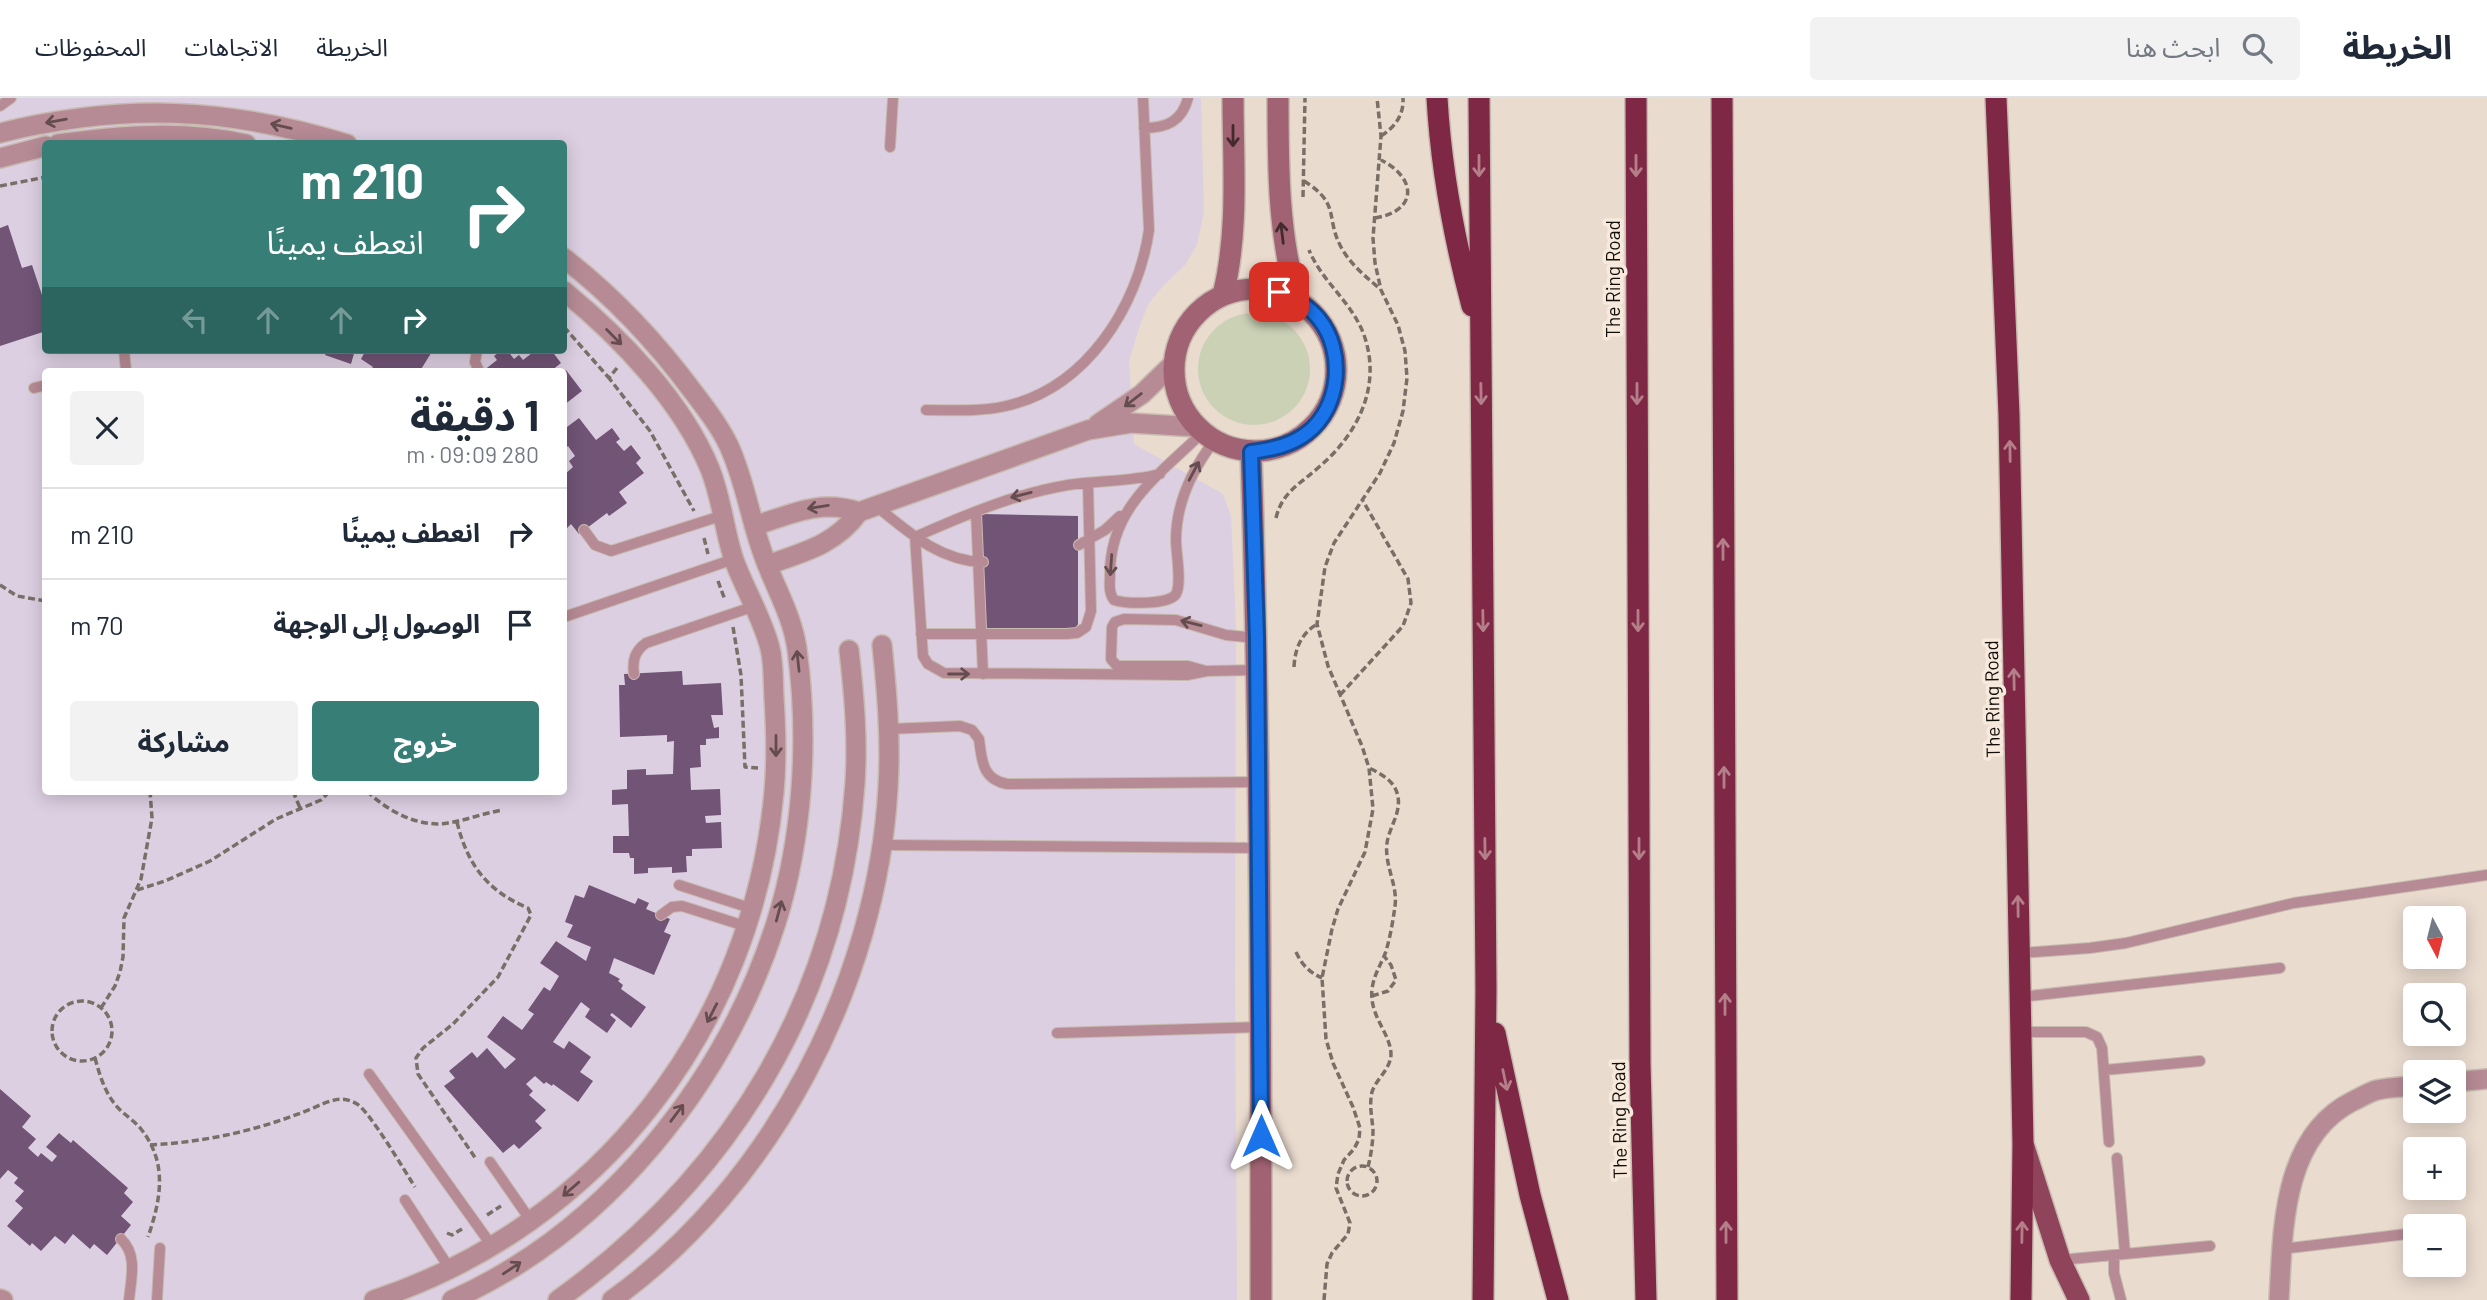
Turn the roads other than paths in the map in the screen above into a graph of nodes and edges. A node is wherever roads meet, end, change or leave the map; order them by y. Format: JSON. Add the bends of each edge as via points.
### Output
{"nodes":[{"id":1,"x":11,"y":98,"type":"edge"},
{"id":2,"x":893,"y":98,"type":"edge"},
{"id":3,"x":1143,"y":98,"type":"edge"},
{"id":4,"x":1188,"y":98,"type":"edge"},
{"id":5,"x":1233,"y":98,"type":"edge"},
{"id":6,"x":1278,"y":98,"type":"edge"},
{"id":7,"x":1437,"y":98,"type":"edge"},
{"id":8,"x":1479,"y":98,"type":"edge"},
{"id":9,"x":1636,"y":98,"type":"edge"},
{"id":10,"x":1723,"y":98,"type":"edge"},
{"id":11,"x":1996,"y":98,"type":"edge"},
{"id":12,"x":0,"y":106,"type":"edge"},
{"id":13,"x":98,"y":106,"type":"edge"},
{"id":14,"x":243,"y":119,"type":"junction"},
{"id":15,"x":1144,"y":128,"type":"junction"},
{"id":16,"x":0,"y":133,"type":"edge"},
{"id":17,"x":157,"y":139,"type":"edge"},
{"id":18,"x":108,"y":140,"type":"edge"},
{"id":19,"x":178,"y":140,"type":"edge"},
{"id":20,"x":243,"y":140,"type":"edge"},
{"id":21,"x":332,"y":140,"type":"edge"},
{"id":22,"x":42,"y":147,"type":"edge"},
{"id":23,"x":890,"y":147,"type":"dead end"},
{"id":24,"x":0,"y":158,"type":"edge"},
{"id":25,"x":567,"y":261,"type":"edge"},
{"id":26,"x":602,"y":291,"type":"junction"},
{"id":27,"x":567,"y":293,"type":"edge"},
{"id":28,"x":1223,"y":295,"type":"junction"},
{"id":29,"x":1297,"y":299,"type":"junction"},
{"id":30,"x":587,"y":310,"type":"junction"},
{"id":31,"x":1480,"y":334,"type":"junction"},
{"id":32,"x":1173,"y":364,"type":"junction"},
{"id":33,"x":42,"y":387,"type":"edge"},
{"id":34,"x":34,"y":388,"type":"dead end"},
{"id":35,"x":926,"y":410,"type":"dead end"},
{"id":36,"x":1088,"y":430,"type":"junction"},
{"id":37,"x":1204,"y":433,"type":"junction"},
{"id":38,"x":1251,"y":452,"type":"junction"},
{"id":39,"x":1160,"y":474,"type":"junction"},
{"id":40,"x":1088,"y":483,"type":"junction"},
{"id":41,"x":867,"y":509,"type":"junction"},
{"id":42,"x":1126,"y":511,"type":"junction"},
{"id":43,"x":976,"y":512,"type":"junction"},
{"id":44,"x":724,"y":515,"type":"junction"},
{"id":45,"x":754,"y":526,"type":"junction"},
{"id":46,"x":584,"y":530,"type":"dead end"},
{"id":47,"x":915,"y":537,"type":"junction"},
{"id":48,"x":1089,"y":539,"type":"junction"},
{"id":49,"x":1079,"y":545,"type":"dead end"},
{"id":50,"x":734,"y":559,"type":"junction"},
{"id":51,"x":980,"y":562,"type":"junction"},
{"id":52,"x":767,"y":565,"type":"junction"},
{"id":53,"x":755,"y":606,"type":"junction"},
{"id":54,"x":567,"y":616,"type":"edge"},
{"id":55,"x":982,"y":633,"type":"junction"},
{"id":56,"x":921,"y":635,"type":"junction"},
{"id":57,"x":1257,"y":638,"type":"junction"},
{"id":58,"x":882,"y":645,"type":"dead end"},
{"id":59,"x":849,"y":650,"type":"dead end"},
{"id":60,"x":1257,"y":670,"type":"junction"},
{"id":61,"x":1207,"y":671,"type":"junction"},
{"id":62,"x":634,"y":674,"type":"dead end"},
{"id":63,"x":983,"y":674,"type":"junction"},
{"id":64,"x":774,"y":701,"type":"junction"},
{"id":65,"x":801,"y":701,"type":"junction"},
{"id":66,"x":889,"y":729,"type":"junction"},
{"id":67,"x":1258,"y":782,"type":"junction"},
{"id":68,"x":882,"y":845,"type":"junction"},
{"id":69,"x":1259,"y":848,"type":"junction"},
{"id":70,"x":2487,"y":875,"type":"edge"},
{"id":71,"x":679,"y":886,"type":"dead end"},
{"id":72,"x":661,"y":915,"type":"dead end"},
{"id":73,"x":751,"y":918,"type":"junction"},
{"id":74,"x":2019,"y":953,"type":"junction"},
{"id":75,"x":2280,"y":968,"type":"dead end"},
{"id":76,"x":730,"y":976,"type":"junction"},
{"id":77,"x":751,"y":986,"type":"junction"},
{"id":78,"x":1486,"y":990,"type":"junction"},
{"id":79,"x":2020,"y":997,"type":"junction"},
{"id":80,"x":1261,"y":1027,"type":"junction"},
{"id":81,"x":2021,"y":1032,"type":"junction"},
{"id":82,"x":1057,"y":1033,"type":"dead end"},
{"id":83,"x":2200,"y":1061,"type":"dead end"},
{"id":84,"x":2105,"y":1070,"type":"junction"},
{"id":85,"x":369,"y":1074,"type":"dead end"},
{"id":86,"x":2487,"y":1079,"type":"edge"},
{"id":87,"x":2466,"y":1081,"type":"edge"},
{"id":88,"x":2403,"y":1087,"type":"edge"},
{"id":89,"x":2109,"y":1142,"type":"dead end"},
{"id":90,"x":2023,"y":1144,"type":"junction"},
{"id":91,"x":2117,"y":1158,"type":"dead end"},
{"id":92,"x":485,"y":1163,"type":"road end"},
{"id":93,"x":592,"y":1171,"type":"junction"},
{"id":94,"x":610,"y":1192,"type":"junction"},
{"id":95,"x":405,"y":1200,"type":"dead end"},
{"id":96,"x":531,"y":1221,"type":"junction"},
{"id":97,"x":2403,"y":1235,"type":"edge"},
{"id":98,"x":121,"y":1239,"type":"dead end"},
{"id":99,"x":2210,"y":1246,"type":"dead end"},
{"id":100,"x":493,"y":1247,"type":"junction"},
{"id":101,"x":160,"y":1248,"type":"dead end"},
{"id":102,"x":2282,"y":1250,"type":"junction"},
{"id":103,"x":2119,"y":1255,"type":"junction"},
{"id":104,"x":2060,"y":1260,"type":"junction"},
{"id":105,"x":450,"y":1269,"type":"junction"},
{"id":106,"x":1481,"y":1294,"type":"edge"},
{"id":107,"x":379,"y":1299,"type":"edge"},
{"id":108,"x":129,"y":1300,"type":"edge"},
{"id":109,"x":157,"y":1300,"type":"edge"},
{"id":110,"x":452,"y":1300,"type":"edge"},
{"id":111,"x":558,"y":1300,"type":"edge"},
{"id":112,"x":612,"y":1300,"type":"edge"},
{"id":113,"x":1261,"y":1300,"type":"edge"},
{"id":114,"x":1558,"y":1300,"type":"edge"},
{"id":115,"x":1646,"y":1300,"type":"edge"},
{"id":116,"x":1727,"y":1300,"type":"edge"},
{"id":117,"x":2021,"y":1300,"type":"edge"},
{"id":118,"x":2079,"y":1300,"type":"edge"},
{"id":119,"x":2121,"y":1300,"type":"edge"},
{"id":120,"x":2279,"y":1300,"type":"edge"}],
"edges":[{"from":1,"to":12,"type":"lane"},
{"from":2,"to":23,"type":"lane"},
{"from":3,"to":15,"type":"lane"},
{"from":4,"to":15,"type":"lane","via":[[1177,120],[1163,127]]},
{"from":5,"to":28,"type":"street","one_way":true,"via":[[1233,221]]},
{"from":29,"to":6,"type":"street","one_way":true,"via":[[1283,242]]},
{"from":7,"to":31,"type":"highway","via":[[1455,234]]},
{"from":8,"to":31,"type":"highway","one_way":true},
{"from":9,"to":115,"type":"highway","name":"The Ring Road","one_way":true,"via":[[1640,1063]]},
{"from":116,"to":10,"type":"highway","one_way":true},
{"from":74,"to":11,"type":"highway","name":"The Ring Road","one_way":true,"via":[[2009,415]]},
{"from":13,"to":14,"type":"street"},
{"from":13,"to":16,"type":"street","one_way":true},
{"from":14,"to":20,"type":"street"},
{"from":21,"to":14,"type":"street","one_way":true},
{"from":15,"to":35,"type":"lane","via":[[1146,250],[1129,298],[1094,354],[1062,382],[1026,400],[988,409]]},
{"from":17,"to":18,"type":"street"},
{"from":17,"to":19,"type":"street"},
{"from":22,"to":24,"type":"street"},
{"from":25,"to":26,"type":"street"},
{"from":26,"to":30,"type":"street"},
{"from":26,"to":45,"type":"street","via":[[650,338],[714,419],[740,474]]},
{"from":27,"to":30,"type":"street"},
{"from":28,"to":29,"type":"street","via":[[1260,288]]},
{"from":28,"to":32,"type":"street","via":[[1188,322]]},
{"from":29,"to":38,"type":"street","via":[[1320,320],[1334,347],[1337,378],[1328,408],[1309,432],[1282,447]]},
{"from":30,"to":44,"type":"street","one_way":true,"via":[[630,353],[685,424],[709,468]]},
{"from":31,"to":78,"type":"highway","one_way":true},
{"from":32,"to":36,"type":"street","one_way":true,"via":[[1125,407]]},
{"from":32,"to":37,"type":"street","via":[[1183,408]]},
{"from":33,"to":34,"type":"lane"},
{"from":36,"to":37,"type":"street","via":[[1131,423]]},
{"from":36,"to":41,"type":"street"},
{"from":37,"to":38,"type":"street"},
{"from":37,"to":39,"type":"lane"},
{"from":42,"to":37,"type":"lane","one_way":true,"via":[[1110,560],[1111,597],[1118,601],[1171,599],[1178,590],[1177,526]]},
{"from":38,"to":57,"type":"street"},
{"from":39,"to":40,"type":"lane"},
{"from":39,"to":42,"type":"lane"},
{"from":40,"to":43,"type":"lane","one_way":true,"via":[[1028,494]]},
{"from":40,"to":48,"type":"lane"},
{"from":41,"to":45,"type":"street","one_way":true,"via":[[813,507]]},
{"from":41,"to":47,"type":"lane"},
{"from":41,"to":52,"type":"street","via":[[831,540]]},
{"from":42,"to":48,"type":"lane"},
{"from":43,"to":47,"type":"lane"},
{"from":43,"to":51,"type":"lane"},
{"from":44,"to":46,"type":"lane","via":[[611,551],[595,545]]},
{"from":44,"to":50,"type":"street"},
{"from":45,"to":52,"type":"street"},
{"from":47,"to":51,"type":"lane","via":[[955,558]]},
{"from":47,"to":56,"type":"lane"},
{"from":48,"to":49,"type":"lane"},
{"from":48,"to":55,"type":"lane","via":[[1091,611],[1086,627],[1066,634]]},
{"from":50,"to":53,"type":"street"},
{"from":50,"to":54,"type":"lane"},
{"from":51,"to":55,"type":"lane"},
{"from":65,"to":52,"type":"street","one_way":true,"via":[[790,621]]},
{"from":53,"to":62,"type":"lane","via":[[646,643],[634,659]]},
{"from":53,"to":64,"type":"street","via":[[770,649]]},
{"from":55,"to":56,"type":"lane"},
{"from":55,"to":63,"type":"lane"},
{"from":56,"to":63,"type":"lane","one_way":true,"via":[[923,656],[935,670]]},
{"from":57,"to":60,"type":"street"},
{"from":57,"to":61,"type":"lane","one_way":true,"via":[[1226,635],[1176,620],[1124,618],[1112,627],[1111,659],[1117,666],[1188,666]]},
{"from":58,"to":66,"type":"street"},
{"from":59,"to":111,"type":"street","via":[[856,737],[851,824],[823,951],[793,1025],[755,1095],[682,1192],[624,1250]]},
{"from":60,"to":61,"type":"lane"},
{"from":60,"to":67,"type":"street"},
{"from":61,"to":63,"type":"lane","via":[[1187,675]]},
{"from":64,"to":65,"type":"street"},
{"from":64,"to":73,"type":"street","one_way":true,"via":[[776,768],[771,824]]},
{"from":77,"to":65,"type":"street","one_way":true,"via":[[775,924],[792,850],[801,769]]},
{"from":66,"to":67,"type":"lane","via":[[968,728],[979,739],[980,760],[988,774],[1007,784]]},
{"from":66,"to":68,"type":"street"},
{"from":67,"to":69,"type":"street"},
{"from":68,"to":69,"type":"lane"},
{"from":68,"to":112,"type":"street","via":[[852,968],[798,1087],[751,1161],[695,1229]]},
{"from":69,"to":80,"type":"street"},
{"from":70,"to":74,"type":"lane","via":[[2294,903],[2126,943]]},
{"from":71,"to":73,"type":"lane"},
{"from":72,"to":73,"type":"lane","via":[[672,906],[682,906]]},
{"from":73,"to":76,"type":"street"},
{"from":74,"to":79,"type":"highway","name":"The Ring Road"},
{"from":75,"to":79,"type":"lane"},
{"from":76,"to":77,"type":"street"},
{"from":76,"to":93,"type":"street","one_way":true,"via":[[670,1082]]},
{"from":94,"to":77,"type":"street","one_way":true,"via":[[706,1073]]},
{"from":78,"to":106,"type":"highway"},
{"from":78,"to":114,"type":"highway","one_way":true},
{"from":79,"to":81,"type":"highway","name":"The Ring Road"},
{"from":80,"to":82,"type":"lane"},
{"from":80,"to":113,"type":"street"},
{"from":81,"to":84,"type":"lane","via":[[2092,1034],[2101,1042]]},
{"from":81,"to":90,"type":"highway","name":"The Ring Road"},
{"from":83,"to":84,"type":"lane"},
{"from":84,"to":89,"type":"lane"},
{"from":85,"to":100,"type":"lane"},
{"from":86,"to":87,"type":"street"},
{"from":88,"to":102,"type":"street","via":[[2375,1090],[2339,1108],[2310,1138],[2294,1176]]},
{"from":90,"to":104,"type":"main road"},
{"from":117,"to":90,"type":"highway","name":"The Ring Road","one_way":true},
{"from":91,"to":103,"type":"lane"},
{"from":92,"to":96,"type":"lane"},
{"from":93,"to":94,"type":"street"},
{"from":93,"to":96,"type":"street","one_way":true},
{"from":110,"to":94,"type":"street","one_way":true,"via":[[529,1256]]},
{"from":95,"to":105,"type":"lane"},
{"from":96,"to":100,"type":"street"},
{"from":97,"to":102,"type":"lane"},
{"from":98,"to":108,"type":"lane","via":[[132,1257]]},
{"from":99,"to":103,"type":"lane"},
{"from":100,"to":105,"type":"street"},
{"from":101,"to":109,"type":"lane"},
{"from":102,"to":120,"type":"street"},
{"from":103,"to":104,"type":"lane"},
{"from":103,"to":119,"type":"lane","via":[[2114,1273]]},
{"from":104,"to":118,"type":"main road"},
{"from":105,"to":107,"type":"street"}]}
